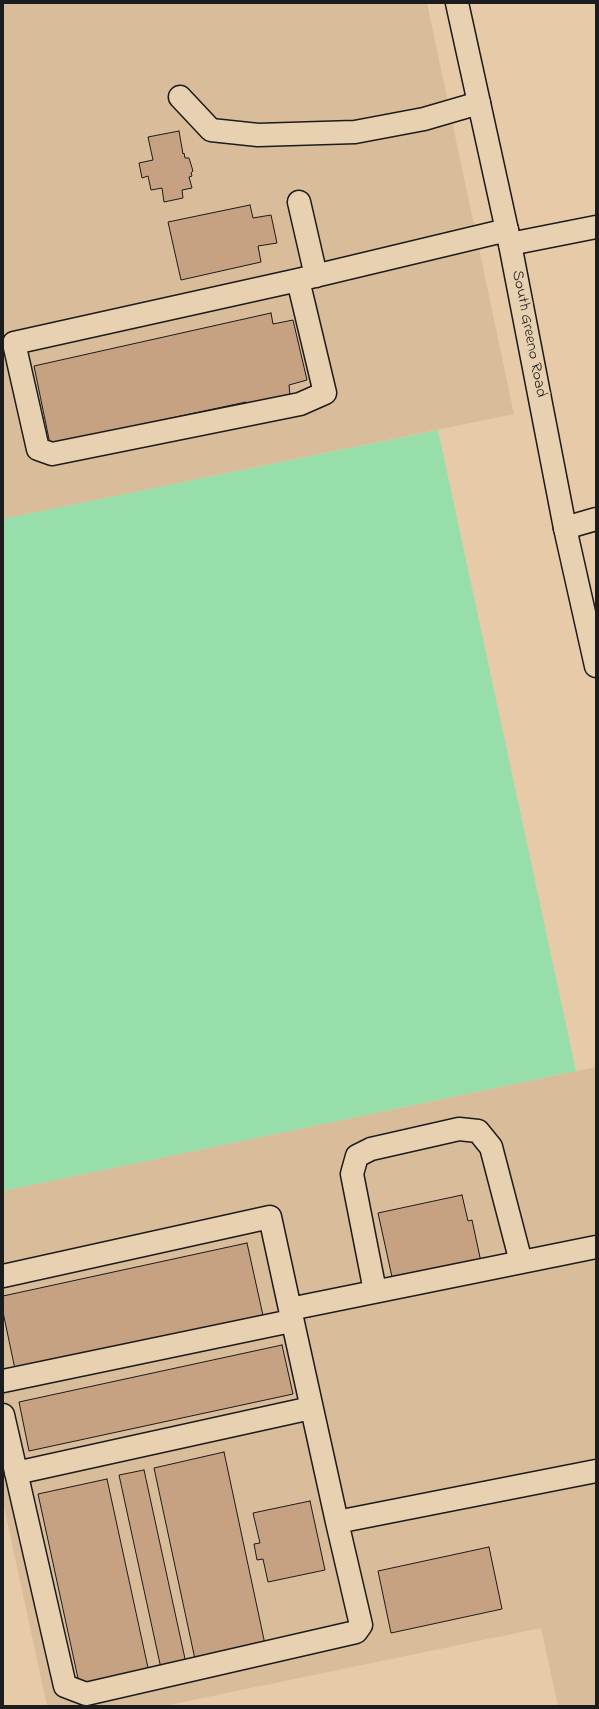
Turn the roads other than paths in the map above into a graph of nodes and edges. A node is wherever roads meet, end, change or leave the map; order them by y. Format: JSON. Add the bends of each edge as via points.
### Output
{"nodes":[{"id":1,"x":457,"y":3,"type":"edge"},
{"id":2,"x":180,"y":97,"type":"dead end"},
{"id":3,"x":479,"y":103,"type":"junction"},
{"id":4,"x":300,"y":202,"type":"dead end"},
{"id":5,"x":596,"y":227,"type":"edge"},
{"id":6,"x":509,"y":237,"type":"junction"},
{"id":7,"x":307,"y":278,"type":"junction"},
{"id":8,"x":596,"y":519,"type":"edge"},
{"id":9,"x":565,"y":528,"type":"junction"},
{"id":10,"x":596,"y":531,"type":"edge"},
{"id":11,"x":596,"y":666,"type":"edge"},
{"id":12,"x":596,"y":1247,"type":"edge"},
{"id":13,"x":522,"y":1262,"type":"junction"},
{"id":14,"x":3,"y":1276,"type":"edge"},
{"id":15,"x":376,"y":1292,"type":"junction"},
{"id":16,"x":290,"y":1315,"type":"junction"},
{"id":17,"x":3,"y":1381,"type":"edge"},
{"id":18,"x":311,"y":1408,"type":"junction"},
{"id":19,"x":3,"y":1415,"type":"edge"},
{"id":20,"x":596,"y":1471,"type":"edge"},
{"id":21,"x":16,"y":1473,"type":"junction"},
{"id":22,"x":337,"y":1522,"type":"junction"}],
"edges":[{"from":1,"to":3,"type":"main road","name":"South Greeno Road"},
{"from":2,"to":3,"type":"main road","via":[[211,130],[258,135],[355,132],[424,119]]},
{"from":3,"to":6,"type":"main road","name":"South Greeno Road"},
{"from":4,"to":7,"type":"main road"},
{"from":5,"to":6,"type":"main road"},
{"from":6,"to":7,"type":"main road"},
{"from":6,"to":9,"type":"main road","name":"South Greeno Road"},
{"from":7,"to":7,"type":"main road","via":[[14,343],[38,449],[52,454],[300,404],[325,393]]},
{"from":8,"to":9,"type":"main road"},
{"from":9,"to":10,"type":"main road"},
{"from":9,"to":11,"type":"main road","name":"South Greeno Road"},
{"from":12,"to":13,"type":"main road"},
{"from":13,"to":15,"type":"main road"},
{"from":13,"to":15,"type":"main road","via":[[491,1147],[478,1131],[459,1129],[371,1149],[357,1156],[352,1174]]},
{"from":14,"to":16,"type":"main road","via":[[270,1217]]},
{"from":15,"to":16,"type":"main road"},
{"from":16,"to":17,"type":"main road"},
{"from":16,"to":18,"type":"main road"},
{"from":18,"to":21,"type":"main road"},
{"from":18,"to":22,"type":"main road"},
{"from":19,"to":21,"type":"main road"},
{"from":20,"to":22,"type":"main road"},
{"from":21,"to":22,"type":"main road","via":[[65,1686],[86,1694],[356,1632],[361,1624]]}]}
